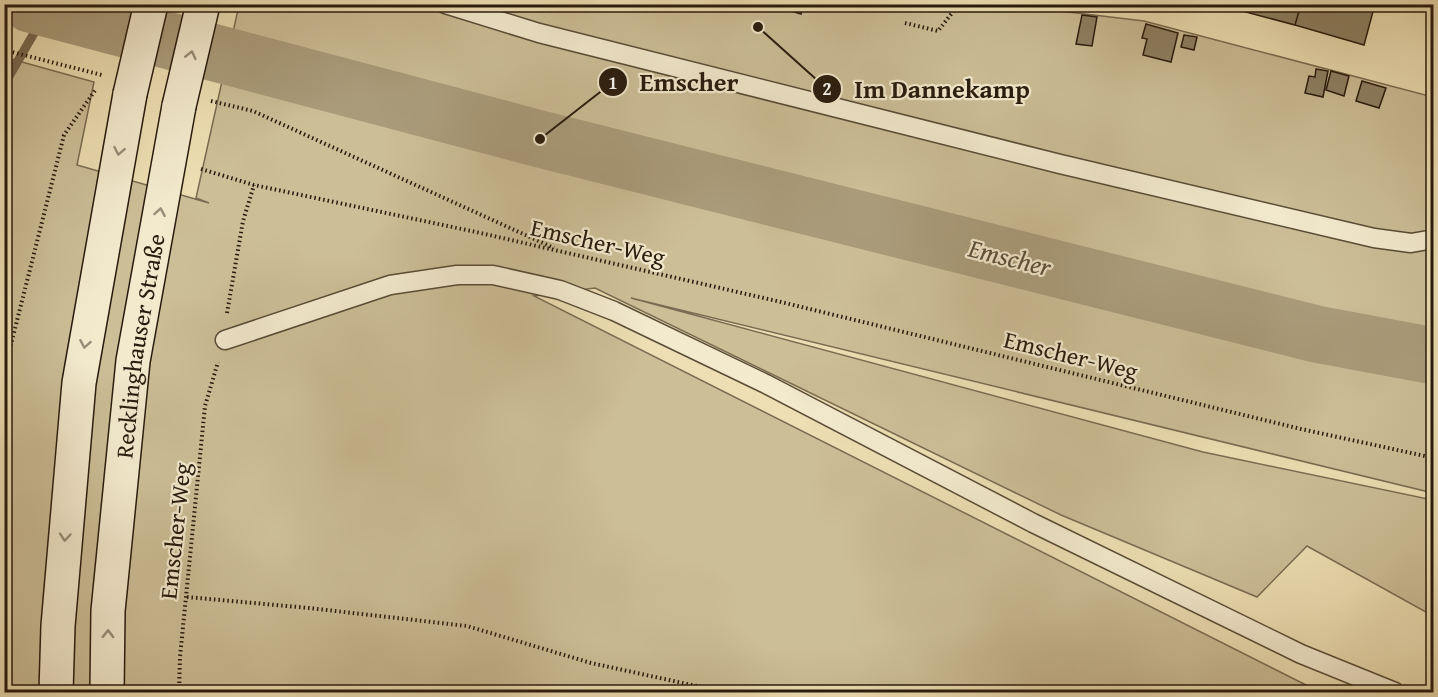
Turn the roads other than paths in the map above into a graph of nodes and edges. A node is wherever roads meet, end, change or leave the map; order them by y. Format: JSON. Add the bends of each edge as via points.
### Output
{"nodes":[{"id":1,"x":152,"y":4,"type":"edge"},
{"id":2,"x":203,"y":4,"type":"edge"},
{"id":3,"x":445,"y":4,"type":"edge"},
{"id":4,"x":1434,"y":239,"type":"edge"},
{"id":5,"x":225,"y":340,"type":"road end"},
{"id":6,"x":56,"y":693,"type":"edge"},
{"id":7,"x":107,"y":693,"type":"edge"},
{"id":8,"x":1395,"y":693,"type":"edge"}],
"edges":[{"from":1,"to":6,"type":"main road","one_way":true,"bridge":true,"via":[[118,85],[79,382]]},
{"from":7,"to":2,"type":"main road","name":"Recklinghauser Straße","one_way":true,"bridge":true,"via":[[108,610],[133,361],[179,106]]},
{"from":3,"to":4,"type":"lane","via":[[539,33],[1072,167],[1374,238],[1411,243]]},
{"from":5,"to":8,"type":"lane","via":[[390,285],[457,275],[493,275],[560,290],[614,311],[766,384],[1033,523],[1301,654]]}]}
